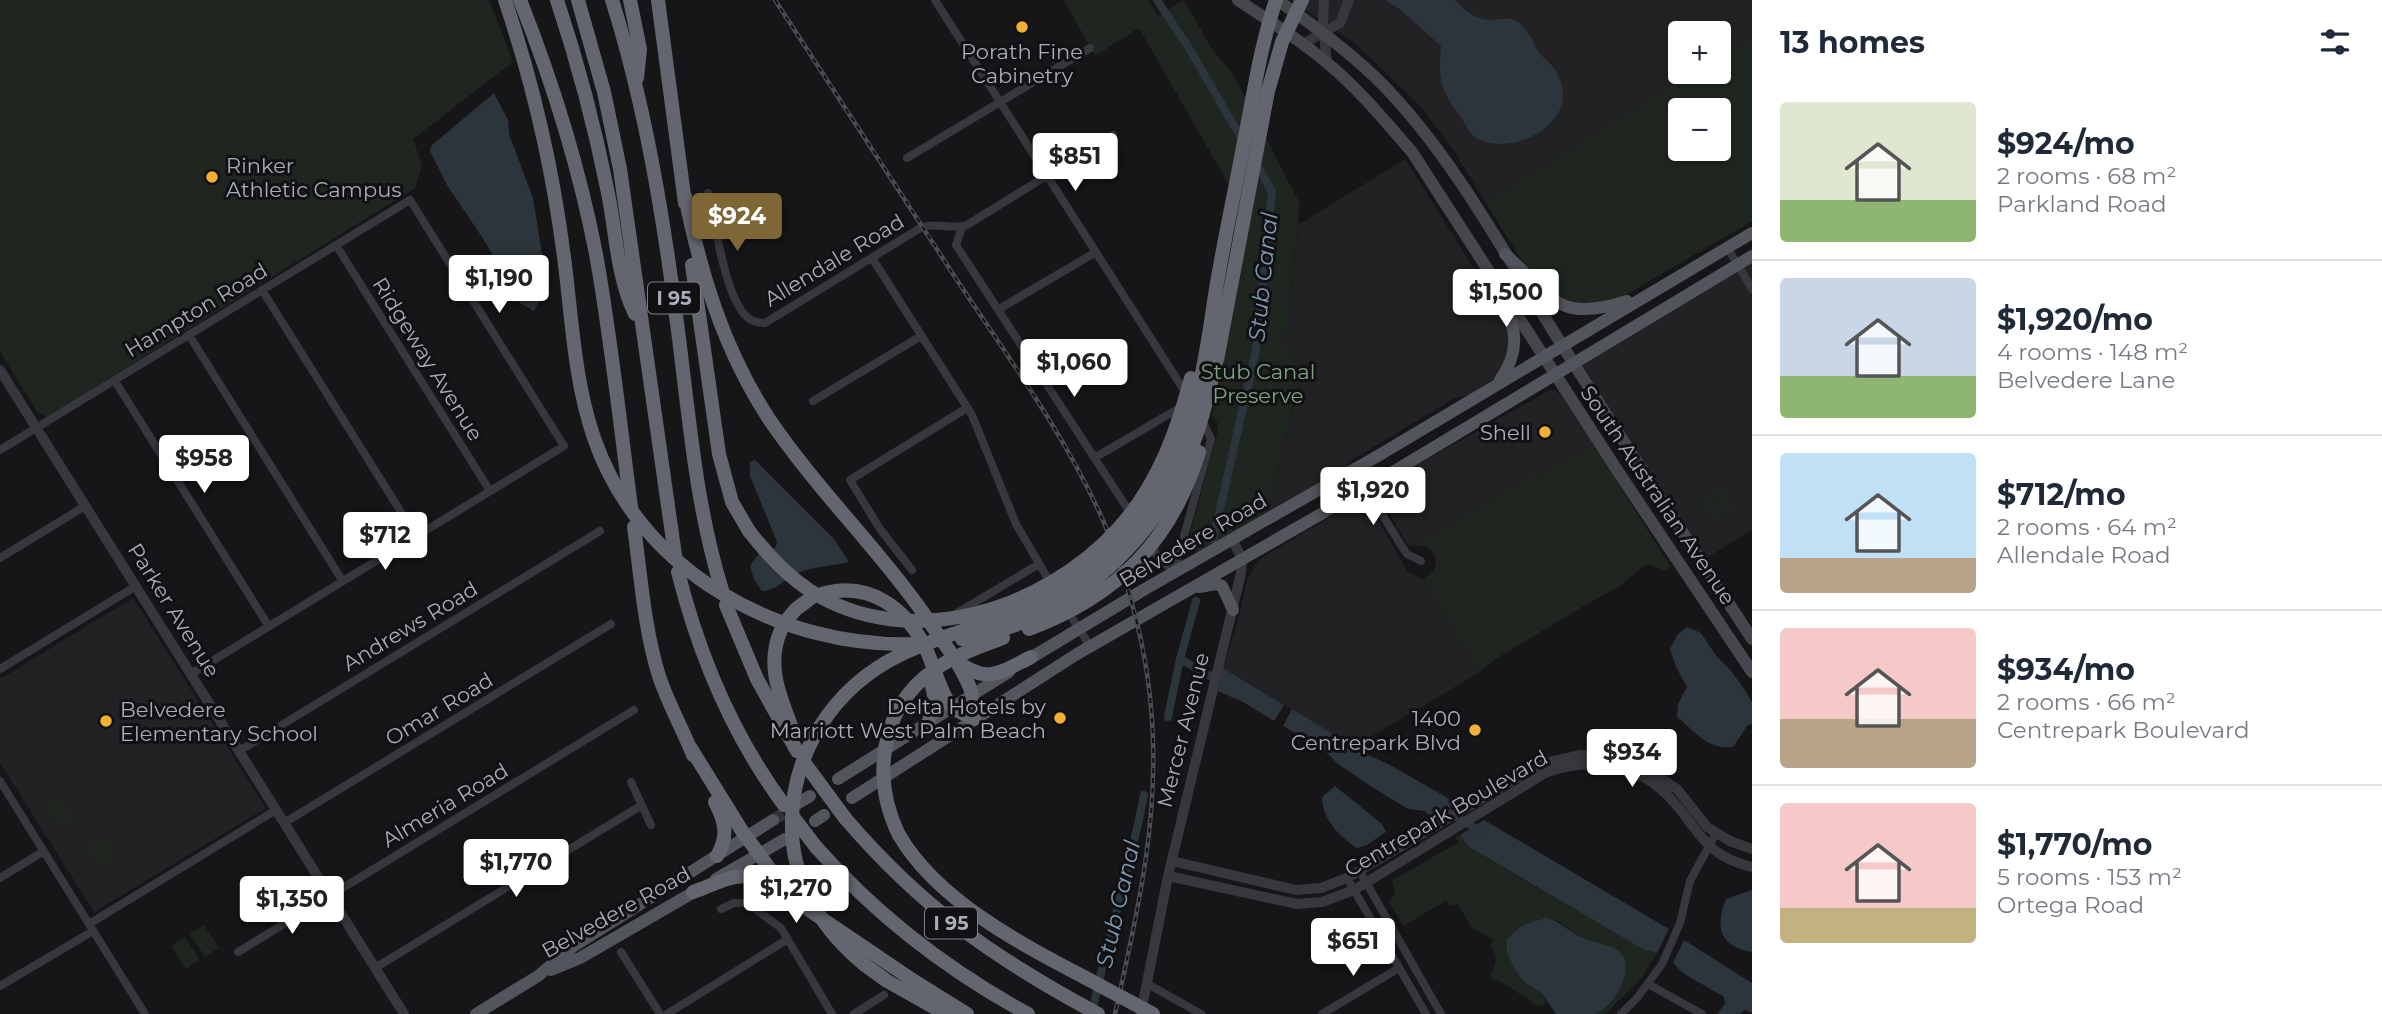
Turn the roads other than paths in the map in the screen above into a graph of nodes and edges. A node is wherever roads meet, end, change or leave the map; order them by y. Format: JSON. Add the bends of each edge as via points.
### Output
{"nodes":[{"id":1,"x":505,"y":0,"type":"edge"},
{"id":2,"x":520,"y":0,"type":"edge"},
{"id":3,"x":557,"y":0,"type":"edge"},
{"id":4,"x":578,"y":0,"type":"edge"},
{"id":5,"x":612,"y":0,"type":"edge"},
{"id":6,"x":630,"y":0,"type":"edge"},
{"id":7,"x":658,"y":0,"type":"edge"},
{"id":8,"x":935,"y":0,"type":"edge"},
{"id":9,"x":1238,"y":0,"type":"edge"},
{"id":10,"x":1276,"y":0,"type":"edge"},
{"id":11,"x":1302,"y":0,"type":"edge"},
{"id":12,"x":1324,"y":0,"type":"edge"},
{"id":13,"x":1349,"y":0,"type":"edge"},
{"id":14,"x":1324,"y":33,"type":"junction"},
{"id":15,"x":1303,"y":44,"type":"junction"},
{"id":16,"x":1090,"y":48,"type":"dead end"},
{"id":17,"x":1327,"y":63,"type":"junction"},
{"id":18,"x":636,"y":90,"type":"junction"},
{"id":19,"x":1000,"y":102,"type":"junction"},
{"id":20,"x":1113,"y":135,"type":"dead end"},
{"id":21,"x":906,"y":158,"type":"dead end"},
{"id":22,"x":1048,"y":177,"type":"junction"},
{"id":23,"x":708,"y":193,"type":"dead end"},
{"id":24,"x":685,"y":196,"type":"junction"},
{"id":25,"x":962,"y":227,"type":"junction"},
{"id":26,"x":1752,"y":233,"type":"edge"},
{"id":27,"x":336,"y":245,"type":"junction"},
{"id":28,"x":1727,"y":247,"type":"junction"},
{"id":29,"x":1096,"y":252,"type":"junction"},
{"id":30,"x":1505,"y":254,"type":"junction"},
{"id":31,"x":1752,"y":256,"type":"edge"},
{"id":32,"x":872,"y":258,"type":"junction"},
{"id":33,"x":1737,"y":265,"type":"junction"},
{"id":34,"x":1497,"y":283,"type":"junction"},
{"id":35,"x":1752,"y":289,"type":"edge"},
{"id":36,"x":262,"y":290,"type":"junction"},
{"id":37,"x":1216,"y":293,"type":"junction"},
{"id":38,"x":1647,"y":294,"type":"junction"},
{"id":39,"x":999,"y":309,"type":"junction"},
{"id":40,"x":641,"y":326,"type":"junction"},
{"id":41,"x":188,"y":335,"type":"junction"},
{"id":42,"x":921,"y":335,"type":"junction"},
{"id":43,"x":1562,"y":345,"type":"junction"},
{"id":44,"x":1219,"y":350,"type":"junction"},
{"id":45,"x":1544,"y":357,"type":"junction"},
{"id":46,"x":1574,"y":363,"type":"junction"},
{"id":47,"x":0,"y":370,"type":"edge"},
{"id":48,"x":1555,"y":374,"type":"junction"},
{"id":49,"x":115,"y":380,"type":"junction"},
{"id":50,"x":1496,"y":385,"type":"junction"},
{"id":51,"x":813,"y":401,"type":"dead end"},
{"id":52,"x":1191,"y":401,"type":"junction"},
{"id":53,"x":967,"y":408,"type":"junction"},
{"id":54,"x":36,"y":428,"type":"junction"},
{"id":55,"x":0,"y":450,"type":"edge"},
{"id":56,"x":1096,"y":457,"type":"junction"},
{"id":57,"x":1362,"y":465,"type":"junction"},
{"id":58,"x":1368,"y":487,"type":"junction"},
{"id":59,"x":490,"y":491,"type":"junction"},
{"id":60,"x":85,"y":506,"type":"junction"},
{"id":61,"x":631,"y":507,"type":"dead end"},
{"id":62,"x":634,"y":527,"type":"dead end"},
{"id":63,"x":600,"y":531,"type":"dead end"},
{"id":64,"x":416,"y":536,"type":"junction"},
{"id":65,"x":1232,"y":539,"type":"junction"},
{"id":66,"x":675,"y":555,"type":"dead end"},
{"id":67,"x":0,"y":558,"type":"edge"},
{"id":68,"x":1242,"y":559,"type":"junction"},
{"id":69,"x":1421,"y":561,"type":"dead end"},
{"id":70,"x":1039,"y":564,"type":"junction"},
{"id":71,"x":912,"y":570,"type":"dead end"},
{"id":72,"x":678,"y":572,"type":"dead end"},
{"id":73,"x":1174,"y":572,"type":"junction"},
{"id":74,"x":342,"y":580,"type":"junction"},
{"id":75,"x":136,"y":586,"type":"junction"},
{"id":76,"x":1188,"y":589,"type":"junction"},
{"id":77,"x":1233,"y":610,"type":"junction"},
{"id":78,"x":954,"y":615,"type":"dead end"},
{"id":79,"x":611,"y":624,"type":"dead end"},
{"id":80,"x":268,"y":625,"type":"junction"},
{"id":81,"x":1079,"y":628,"type":"junction"},
{"id":82,"x":917,"y":633,"type":"junction"},
{"id":83,"x":1752,"y":639,"type":"edge"},
{"id":84,"x":1090,"y":646,"type":"junction"},
{"id":85,"x":1031,"y":657,"type":"junction"},
{"id":86,"x":955,"y":659,"type":"junction"},
{"id":87,"x":0,"y":669,"type":"edge"},
{"id":88,"x":1752,"y":672,"type":"edge"},
{"id":89,"x":191,"y":674,"type":"junction"},
{"id":90,"x":972,"y":695,"type":"junction"},
{"id":91,"x":951,"y":707,"type":"junction"},
{"id":92,"x":634,"y":710,"type":"dead end"},
{"id":93,"x":974,"y":719,"type":"junction"},
{"id":94,"x":929,"y":721,"type":"junction"},
{"id":95,"x":690,"y":747,"type":"junction"},
{"id":96,"x":239,"y":751,"type":"junction"},
{"id":97,"x":802,"y":757,"type":"junction"},
{"id":98,"x":838,"y":779,"type":"dead end"},
{"id":99,"x":0,"y":782,"type":"edge"},
{"id":100,"x":631,"y":782,"type":"dead end"},
{"id":101,"x":852,"y":798,"type":"dead end"},
{"id":102,"x":642,"y":805,"type":"junction"},
{"id":103,"x":784,"y":805,"type":"dead end"},
{"id":104,"x":276,"y":810,"type":"junction"},
{"id":105,"x":794,"y":818,"type":"dead end"},
{"id":106,"x":773,"y":820,"type":"tunnel mouth"},
{"id":107,"x":284,"y":823,"type":"junction"},
{"id":108,"x":652,"y":825,"type":"dead end"},
{"id":109,"x":1716,"y":833,"type":"junction"},
{"id":110,"x":746,"y":836,"type":"junction"},
{"id":111,"x":785,"y":839,"type":"dead end"},
{"id":112,"x":1708,"y":847,"type":"junction"},
{"id":113,"x":1752,"y":849,"type":"edge"},
{"id":114,"x":44,"y":851,"type":"junction"},
{"id":115,"x":759,"y":854,"type":"junction"},
{"id":116,"x":717,"y":856,"type":"junction"},
{"id":117,"x":1172,"y":861,"type":"junction"},
{"id":118,"x":1752,"y":867,"type":"edge"},
{"id":119,"x":1359,"y":870,"type":"junction"},
{"id":120,"x":1168,"y":876,"type":"junction"},
{"id":121,"x":0,"y":878,"type":"edge"},
{"id":122,"x":1347,"y":878,"type":"junction"},
{"id":123,"x":1366,"y":883,"type":"junction"},
{"id":124,"x":1354,"y":890,"type":"junction"},
{"id":125,"x":693,"y":892,"type":"junction"},
{"id":126,"x":330,"y":895,"type":"junction"},
{"id":127,"x":796,"y":900,"type":"junction"},
{"id":128,"x":721,"y":909,"type":"dead end"},
{"id":129,"x":91,"y":927,"type":"junction"},
{"id":130,"x":788,"y":939,"type":"junction"},
{"id":131,"x":238,"y":952,"type":"dead end"},
{"id":132,"x":621,"y":952,"type":"dead end"},
{"id":133,"x":375,"y":968,"type":"junction"},
{"id":134,"x":1399,"y":968,"type":"junction"},
{"id":135,"x":538,"y":976,"type":"junction"},
{"id":136,"x":1146,"y":983,"type":"junction"},
{"id":137,"x":1648,"y":985,"type":"junction"},
{"id":138,"x":0,"y":986,"type":"edge"},
{"id":139,"x":884,"y":995,"type":"dead end"},
{"id":140,"x":145,"y":1014,"type":"edge"},
{"id":141,"x":404,"y":1014,"type":"edge"},
{"id":142,"x":476,"y":1014,"type":"edge"},
{"id":143,"x":660,"y":1014,"type":"edge"},
{"id":144,"x":667,"y":1014,"type":"edge"},
{"id":145,"x":832,"y":1014,"type":"edge"},
{"id":146,"x":854,"y":1014,"type":"edge"},
{"id":147,"x":946,"y":1014,"type":"edge"},
{"id":148,"x":967,"y":1014,"type":"edge"},
{"id":149,"x":1028,"y":1014,"type":"edge"},
{"id":150,"x":1098,"y":1014,"type":"edge"},
{"id":151,"x":1141,"y":1014,"type":"edge"},
{"id":152,"x":1153,"y":1014,"type":"edge"},
{"id":153,"x":1201,"y":1014,"type":"edge"},
{"id":154,"x":1322,"y":1014,"type":"edge"},
{"id":155,"x":1426,"y":1014,"type":"edge"},
{"id":156,"x":1441,"y":1014,"type":"edge"},
{"id":157,"x":1621,"y":1014,"type":"edge"},
{"id":158,"x":1702,"y":1014,"type":"edge"}],
"edges":[{"from":1,"to":44,"type":"highway","bridge":true,"via":[[538,117],[560,224],[579,374],[590,426],[606,469],[640,523],[690,572],[741,605],[796,628],[867,643],[918,643],[987,634],[1047,611],[1106,570],[1145,530],[1178,479],[1195,438]]},
{"from":2,"to":61,"type":"highway","via":[[556,97],[587,212],[605,308]]},
{"from":3,"to":40,"type":"highway","via":[[596,138],[626,295]]},
{"from":4,"to":40,"type":"highway","number":"I 95","via":[[616,143]]},
{"from":5,"to":18,"type":"highway","number":"I 95"},
{"from":6,"to":18,"type":"highway","via":[[640,49]]},
{"from":7,"to":24,"type":"highway"},
{"from":8,"to":19,"type":"street"},
{"from":9,"to":15,"type":"main road","name":"South Australian Avenue"},
{"from":10,"to":14,"type":"main road","name":"South Australian Avenue"},
{"from":10,"to":37,"type":"highway","bridge":true,"via":[[1260,60]]},
{"from":11,"to":44,"type":"highway","bridge":true,"via":[[1282,43],[1268,91]]},
{"from":12,"to":14,"type":"street"},
{"from":13,"to":14,"type":"street","via":[[1340,23]]},
{"from":14,"to":15,"type":"street"},
{"from":14,"to":17,"type":"street"},
{"from":14,"to":30,"type":"main road","name":"South Australian Avenue","via":[[1408,112],[1457,176]]},
{"from":15,"to":17,"type":"main road","name":"South Australian Avenue"},
{"from":16,"to":19,"type":"street"},
{"from":17,"to":34,"type":"main road","name":"South Australian Avenue","via":[[1375,108],[1412,152]]},
{"from":18,"to":97,"type":"highway","number":"I 95","via":[[668,258],[709,547],[757,679]]},
{"from":19,"to":21,"type":"street"},
{"from":19,"to":22,"type":"street"},
{"from":20,"to":22,"type":"street"},
{"from":22,"to":25,"type":"street"},
{"from":22,"to":29,"type":"street"},
{"from":23,"to":32,"type":"street","name":"Allendale Road","via":[[731,290],[746,316],[756,323],[765,323]]},
{"from":24,"to":37,"type":"highway","bridge":true,"via":[[719,454],[732,502],[749,531],[809,590],[878,617],[947,619],[995,608],[1041,589],[1081,563],[1117,530],[1157,473],[1182,411]]},
{"from":24,"to":86,"type":"highway","via":[[711,300],[755,396],[797,458],[916,603]]},
{"from":25,"to":32,"type":"street","name":"Allendale Road","via":[[927,225]]},
{"from":25,"to":39,"type":"street","via":[[956,245]]},
{"from":26,"to":28,"type":"main road","name":"Belvedere Road"},
{"from":27,"to":36,"type":"street","name":"Hampton Road"},
{"from":27,"to":59,"type":"street","name":"Ridgeway Avenue"},
{"from":27,"to":59,"type":"street","name":"Hampton Road","via":[[410,200],[564,446]]},
{"from":28,"to":33,"type":"street"},
{"from":28,"to":38,"type":"main road","name":"Belvedere Road"},
{"from":29,"to":39,"type":"street"},
{"from":29,"to":52,"type":"street"},
{"from":30,"to":38,"type":"main road","via":[[1545,295],[1573,309],[1599,309]]},
{"from":30,"to":43,"type":"main road","name":"South Australian Avenue"},
{"from":31,"to":33,"type":"main road","name":"Belvedere Road"},
{"from":32,"to":42,"type":"street"},
{"from":33,"to":35,"type":"street"},
{"from":33,"to":46,"type":"main road","name":"Belvedere Road"},
{"from":34,"to":45,"type":"main road","name":"South Australian Avenue"},
{"from":34,"to":50,"type":"main road","via":[[1515,342],[1512,360]]},
{"from":36,"to":41,"type":"street","name":"Hampton Road"},
{"from":36,"to":64,"type":"street"},
{"from":37,"to":147,"type":"highway","bridge":true,"via":[[1200,382],[1180,449],[1156,497],[1125,538],[1083,575],[1046,598],[915,648],[878,667],[823,720],[799,769],[792,830],[796,862],[824,923],[864,965]]},
{"from":38,"to":43,"type":"main road","name":"Belvedere Road"},
{"from":39,"to":56,"type":"street"},
{"from":40,"to":66,"type":"highway","number":"I 95"},
{"from":41,"to":49,"type":"street","name":"Hampton Road"},
{"from":41,"to":74,"type":"street"},
{"from":42,"to":51,"type":"street"},
{"from":42,"to":53,"type":"street"},
{"from":43,"to":45,"type":"main road","name":"Belvedere Road"},
{"from":43,"to":46,"type":"main road","name":"South Australian Avenue"},
{"from":44,"to":152,"type":"highway","bridge":true,"via":[[1205,428],[1190,478],[1172,517],[1143,556],[1111,586],[1073,609],[944,663],[920,681],[901,706],[885,745],[882,776],[887,808],[899,835],[927,872],[1014,938]]},
{"from":45,"to":48,"type":"main road","name":"South Australian Avenue"},
{"from":45,"to":50,"type":"main road","name":"Belvedere Road"},
{"from":46,"to":48,"type":"main road","name":"Belvedere Road"},
{"from":46,"to":83,"type":"main road","name":"South Australian Avenue"},
{"from":47,"to":54,"type":"street","name":"Parker Avenue"},
{"from":48,"to":58,"type":"main road","name":"Belvedere Road"},
{"from":48,"to":88,"type":"main road","name":"South Australian Avenue"},
{"from":49,"to":54,"type":"street","name":"Hampton Road"},
{"from":49,"to":80,"type":"street"},
{"from":50,"to":57,"type":"main road","name":"Belvedere Road"},
{"from":52,"to":56,"type":"street"},
{"from":52,"to":73,"type":"street","via":[[1210,439]]},
{"from":53,"to":70,"type":"street","via":[[1016,524]]},
{"from":53,"to":71,"type":"street","via":[[850,480]]},
{"from":54,"to":55,"type":"street","name":"Hampton Road"},
{"from":54,"to":60,"type":"street","name":"Parker Avenue"},
{"from":56,"to":73,"type":"street","via":[[1158,556]]},
{"from":57,"to":58,"type":"street"},
{"from":57,"to":65,"type":"main road","name":"Belvedere Road"},
{"from":58,"to":68,"type":"main road","name":"Belvedere Road"},
{"from":58,"to":69,"type":"street","via":[[1407,554]]},
{"from":59,"to":64,"type":"street"},
{"from":60,"to":67,"type":"street"},
{"from":60,"to":75,"type":"street","name":"Parker Avenue"},
{"from":62,"to":95,"type":"highway","via":[[655,662]]},
{"from":63,"to":96,"type":"street","name":"Andrews Road"},
{"from":64,"to":74,"type":"street"},
{"from":65,"to":68,"type":"street"},
{"from":65,"to":73,"type":"main road","name":"Belvedere Road"},
{"from":68,"to":76,"type":"main road","name":"Belvedere Road"},
{"from":68,"to":77,"type":"street","name":"Mercer Avenue"},
{"from":70,"to":78,"type":"street"},
{"from":70,"to":81,"type":"street"},
{"from":72,"to":103,"type":"highway","via":[[713,678]]},
{"from":73,"to":81,"type":"main road","name":"Belvedere Road"},
{"from":74,"to":80,"type":"street"},
{"from":75,"to":87,"type":"street"},
{"from":75,"to":89,"type":"street","name":"Parker Avenue"},
{"from":76,"to":77,"type":"main road","via":[[1220,585]]},
{"from":76,"to":84,"type":"main road","name":"Belvedere Road"},
{"from":77,"to":117,"type":"street","name":"Mercer Avenue"},
{"from":79,"to":107,"type":"street","name":"Omar Road"},
{"from":80,"to":89,"type":"street"},
{"from":81,"to":84,"type":"street"},
{"from":81,"to":85,"type":"main road","name":"Belvedere Road"},
{"from":82,"to":91,"type":"highway"},
{"from":82,"to":94,"type":"highway","via":[[934,692]]},
{"from":82,"to":97,"type":"highway","via":[[900,611],[881,598],[848,590],[817,596],[796,609],[783,625],[775,648],[774,673]]},
{"from":84,"to":93,"type":"main road","name":"Belvedere Road"},
{"from":85,"to":86,"type":"highway","via":[[987,675],[971,671]]},
{"from":85,"to":90,"type":"main road","name":"Belvedere Road"},
{"from":86,"to":90,"type":"highway"},
{"from":89,"to":96,"type":"street","name":"Parker Avenue"},
{"from":90,"to":91,"type":"main road","name":"Belvedere Road"},
{"from":90,"to":93,"type":"highway"},
{"from":91,"to":93,"type":"highway"},
{"from":91,"to":94,"type":"main road","name":"Belvedere Road"},
{"from":92,"to":126,"type":"street","name":"Almeria Road"},
{"from":93,"to":101,"type":"main road","name":"Belvedere Road"},
{"from":94,"to":98,"type":"main road","name":"Belvedere Road"},
{"from":95,"to":110,"type":"highway"},
{"from":95,"to":116,"type":"highway","via":[[724,821]]},
{"from":96,"to":104,"type":"street","name":"Parker Avenue"},
{"from":97,"to":150,"type":"highway","number":"I 95","bridge":true,"via":[[845,818],[899,877],[1008,963]]},
{"from":99,"to":114,"type":"street"},
{"from":100,"to":102,"type":"street"},
{"from":102,"to":108,"type":"street"},
{"from":102,"to":133,"type":"street"},
{"from":104,"to":107,"type":"street","name":"Parker Avenue"},
{"from":104,"to":129,"type":"street"},
{"from":105,"to":149,"type":"highway","number":"I 95","bridge":true,"via":[[872,906],[919,946]]},
{"from":106,"to":110,"type":"main road","name":"Belvedere Road"},
{"from":107,"to":126,"type":"street","name":"Parker Avenue"},
{"from":109,"to":112,"type":"street"},
{"from":109,"to":113,"type":"street","name":"Centrepark Boulevard"},
{"from":109,"to":119,"type":"street","name":"Centrepark Boulevard","via":[[1678,790],[1657,775],[1599,754],[1571,756],[1541,764]]},
{"from":110,"to":115,"type":"highway"},
{"from":110,"to":116,"type":"main road","name":"Belvedere Road"},
{"from":111,"to":115,"type":"main road","name":"Belvedere Road"},
{"from":112,"to":118,"type":"street","name":"Centrepark Boulevard"},
{"from":112,"to":123,"type":"street","name":"Centrepark Boulevard","via":[[1656,785],[1628,770],[1601,763],[1574,764],[1545,773]]},
{"from":112,"to":137,"type":"street","via":[[1690,881],[1662,964]]},
{"from":114,"to":121,"type":"street"},
{"from":114,"to":129,"type":"street"},
{"from":115,"to":125,"type":"main road","name":"Belvedere Road"},
{"from":115,"to":127,"type":"highway"},
{"from":116,"to":135,"type":"main road","name":"Belvedere Road","via":[[574,946]]},
{"from":117,"to":120,"type":"street","name":"Mercer Avenue"},
{"from":117,"to":122,"type":"street","name":"Centrepark Boulevard","via":[[1296,890],[1321,888]]},
{"from":119,"to":122,"type":"street","name":"Centrepark Boulevard"},
{"from":119,"to":123,"type":"street"},
{"from":120,"to":124,"type":"street","name":"Centrepark Boulevard","via":[[1297,904],[1322,902]]},
{"from":120,"to":136,"type":"street","name":"Mercer Avenue"},
{"from":122,"to":124,"type":"street"},
{"from":123,"to":124,"type":"street","name":"Centrepark Boulevard"},
{"from":123,"to":156,"type":"street"},
{"from":124,"to":134,"type":"street"},
{"from":125,"to":127,"type":"highway","via":[[748,876],[762,879]]},
{"from":125,"to":135,"type":"main road","name":"Belvedere Road","via":[[580,958]]},
{"from":126,"to":131,"type":"street","name":"Almeria Road"},
{"from":126,"to":133,"type":"street","name":"Parker Avenue"},
{"from":127,"to":148,"type":"highway"},
{"from":128,"to":130,"type":"street","via":[[734,902],[747,903],[781,928]]},
{"from":129,"to":138,"type":"street"},
{"from":129,"to":140,"type":"street"},
{"from":130,"to":144,"type":"street"},
{"from":130,"to":145,"type":"street"},
{"from":132,"to":143,"type":"street"},
{"from":133,"to":141,"type":"street","name":"Parker Avenue"},
{"from":134,"to":154,"type":"street"},
{"from":134,"to":155,"type":"street"},
{"from":135,"to":142,"type":"main road","name":"Belvedere Road"},
{"from":136,"to":151,"type":"street","name":"Mercer Avenue"},
{"from":136,"to":153,"type":"street"},
{"from":137,"to":157,"type":"street"},
{"from":137,"to":158,"type":"street"},
{"from":139,"to":146,"type":"street"}]}
